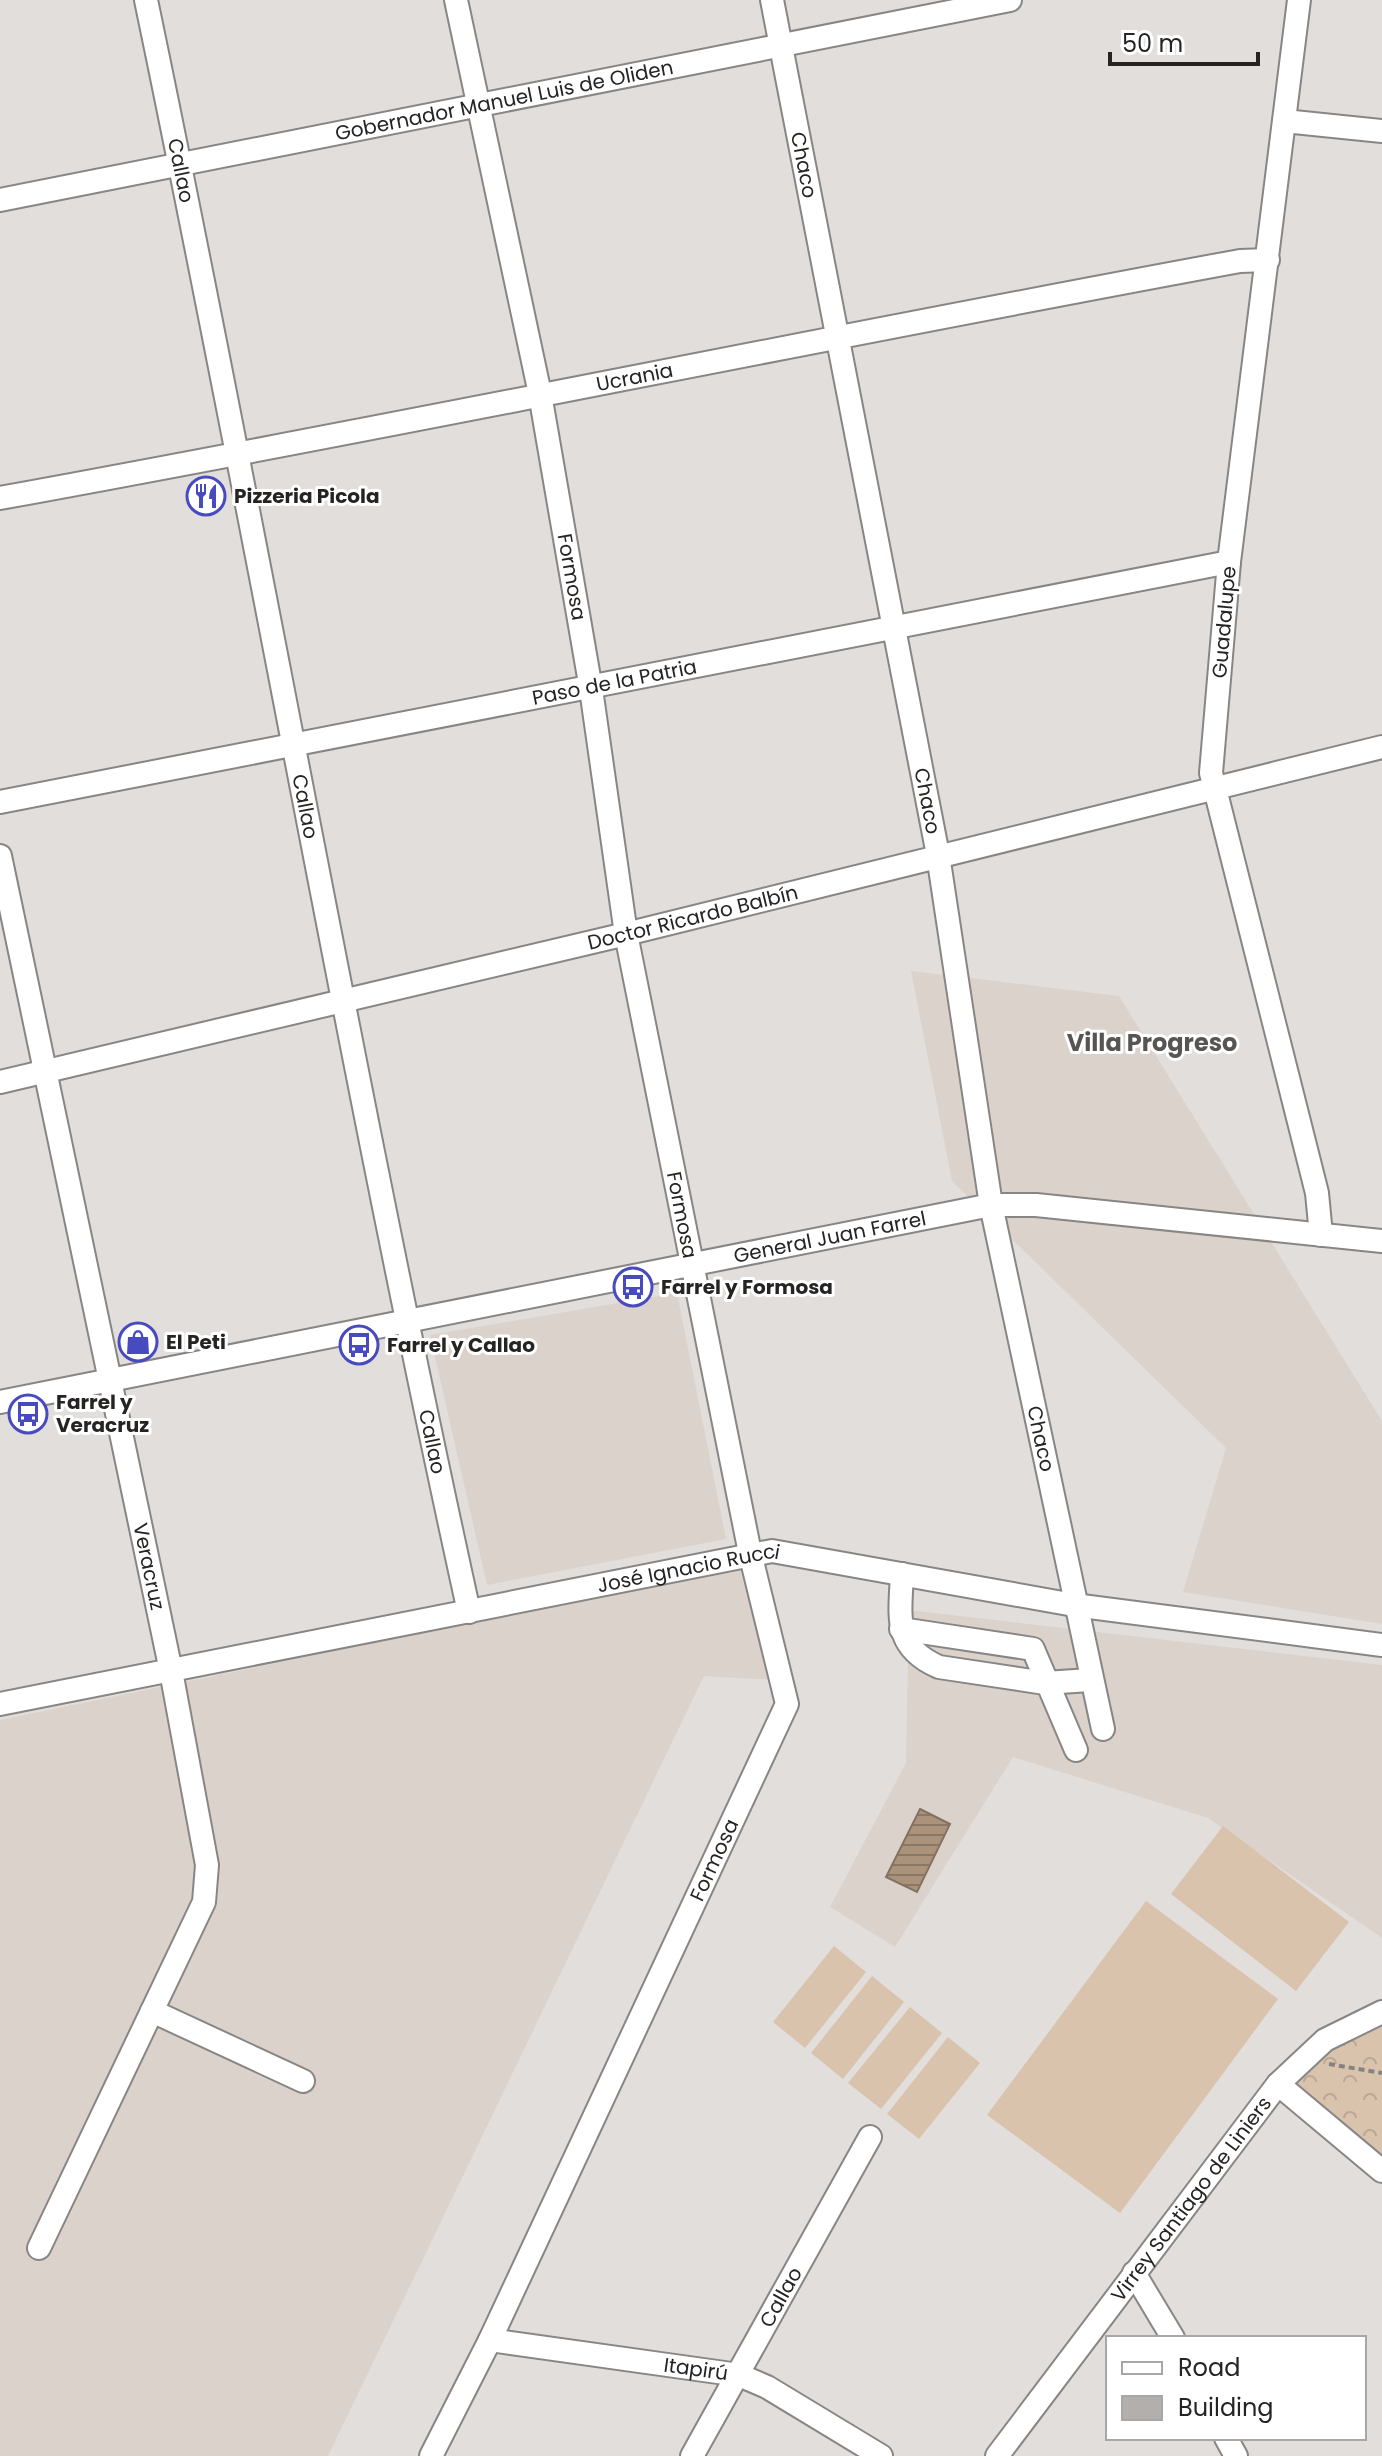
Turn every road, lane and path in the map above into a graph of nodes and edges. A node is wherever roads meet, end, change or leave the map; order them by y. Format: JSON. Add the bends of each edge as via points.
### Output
{"nodes":[{"id":1,"x":146,"y":0,"type":"edge"},
{"id":2,"x":456,"y":0,"type":"edge"},
{"id":3,"x":772,"y":0,"type":"edge"},
{"id":4,"x":1010,"y":0,"type":"edge"},
{"id":5,"x":1299,"y":0,"type":"edge"},
{"id":6,"x":781,"y":47,"type":"junction"},
{"id":7,"x":476,"y":108,"type":"junction"},
{"id":8,"x":1284,"y":121,"type":"junction"},
{"id":9,"x":1382,"y":131,"type":"edge"},
{"id":10,"x":181,"y":163,"type":"junction"},
{"id":11,"x":0,"y":200,"type":"edge"},
{"id":12,"x":1268,"y":260,"type":"junction"},
{"id":13,"x":836,"y":335,"type":"junction"},
{"id":14,"x":540,"y":394,"type":"junction"},
{"id":15,"x":239,"y":455,"type":"junction"},
{"id":16,"x":0,"y":498,"type":"edge"},
{"id":17,"x":1229,"y":562,"type":"junction"},
{"id":18,"x":892,"y":628,"type":"junction"},
{"id":19,"x":591,"y":689,"type":"junction"},
{"id":20,"x":291,"y":744,"type":"junction"},
{"id":21,"x":1382,"y":747,"type":"edge"},
{"id":22,"x":1214,"y":790,"type":"junction"},
{"id":23,"x":0,"y":802,"type":"edge"},
{"id":24,"x":938,"y":855,"type":"junction"},
{"id":25,"x":0,"y":856,"type":"edge"},
{"id":26,"x":626,"y":934,"type":"junction"},
{"id":27,"x":343,"y":1002,"type":"junction"},
{"id":28,"x":47,"y":1072,"type":"junction"},
{"id":29,"x":0,"y":1082,"type":"edge"},
{"id":30,"x":991,"y":1205,"type":"junction"},
{"id":31,"x":1321,"y":1235,"type":"junction"},
{"id":32,"x":1382,"y":1241,"type":"edge"},
{"id":33,"x":691,"y":1264,"type":"junction"},
{"id":34,"x":405,"y":1322,"type":"junction"},
{"id":35,"x":109,"y":1380,"type":"junction"},
{"id":36,"x":0,"y":1402,"type":"edge"},
{"id":37,"x":750,"y":1553,"type":"junction"},
{"id":38,"x":902,"y":1574,"type":"junction"},
{"id":39,"x":1074,"y":1605,"type":"junction"},
{"id":40,"x":469,"y":1612,"type":"junction"},
{"id":41,"x":901,"y":1629,"type":"junction"},
{"id":42,"x":1382,"y":1645,"type":"edge"},
{"id":43,"x":171,"y":1671,"type":"junction"},
{"id":44,"x":1090,"y":1680,"type":"junction"},
{"id":45,"x":1045,"y":1683,"type":"junction"},
{"id":46,"x":0,"y":1704,"type":"edge"},
{"id":47,"x":1103,"y":1729,"type":"dead end"},
{"id":48,"x":1076,"y":1750,"type":"dead end"},
{"id":49,"x":152,"y":2011,"type":"junction"},
{"id":50,"x":1382,"y":2012,"type":"edge"},
{"id":51,"x":1298,"y":2062,"type":"junction"},
{"id":52,"x":1382,"y":2073,"type":"edge"},
{"id":53,"x":303,"y":2081,"type":"dead end"},
{"id":54,"x":1278,"y":2084,"type":"junction"},
{"id":55,"x":870,"y":2137,"type":"dead end"},
{"id":56,"x":1382,"y":2171,"type":"edge"},
{"id":57,"x":39,"y":2248,"type":"dead end"},
{"id":58,"x":1134,"y":2273,"type":"junction"},
{"id":59,"x":1172,"y":2336,"type":"edge"},
{"id":60,"x":490,"y":2340,"type":"junction"},
{"id":61,"x":739,"y":2375,"type":"junction"},
{"id":62,"x":431,"y":2456,"type":"edge"},
{"id":63,"x":692,"y":2456,"type":"edge"},
{"id":64,"x":881,"y":2456,"type":"edge"},
{"id":65,"x":997,"y":2456,"type":"edge"}],
"edges":[{"from":1,"to":10,"type":"street","name":"Callao"},
{"from":2,"to":7,"type":"street","name":"Formosa"},
{"from":3,"to":6,"type":"street","name":"Chaco"},
{"from":4,"to":6,"type":"street","name":"Gobernador Manuel Luis de Oliden"},
{"from":5,"to":8,"type":"street","name":"Guadalupe"},
{"from":6,"to":7,"type":"street","name":"Gobernador Manuel Luis de Oliden"},
{"from":6,"to":13,"type":"street","name":"Chaco"},
{"from":7,"to":10,"type":"street","name":"Gobernador Manuel Luis de Oliden"},
{"from":7,"to":14,"type":"street","name":"Formosa"},
{"from":8,"to":9,"type":"street"},
{"from":8,"to":12,"type":"street","name":"Guadalupe"},
{"from":10,"to":11,"type":"street","name":"Gobernador Manuel Luis de Oliden"},
{"from":10,"to":15,"type":"street","name":"Callao"},
{"from":12,"to":13,"type":"street","name":"Ucrania"},
{"from":12,"to":17,"type":"street","name":"Guadalupe"},
{"from":13,"to":14,"type":"street","name":"Ucrania"},
{"from":13,"to":18,"type":"street","name":"Chaco"},
{"from":14,"to":15,"type":"street","name":"Ucrania"},
{"from":14,"to":19,"type":"street","name":"Formosa"},
{"from":15,"to":16,"type":"street","name":"Ucrania"},
{"from":15,"to":20,"type":"street","name":"Callao"},
{"from":17,"to":18,"type":"street","name":"Paso de la Patria"},
{"from":17,"to":22,"type":"street","name":"Guadalupe","via":[[1211,759]]},
{"from":18,"to":19,"type":"street","name":"Paso de la Patria"},
{"from":18,"to":24,"type":"street","name":"Chaco"},
{"from":19,"to":20,"type":"street","name":"Paso de la Patria"},
{"from":19,"to":26,"type":"street","name":"Formosa"},
{"from":20,"to":23,"type":"street","name":"Paso de la Patria"},
{"from":20,"to":27,"type":"street","name":"Callao"},
{"from":21,"to":22,"type":"street","name":"Doctor Ricardo Balbín"},
{"from":22,"to":24,"type":"street","name":"Doctor Ricardo Balbín"},
{"from":22,"to":31,"type":"street","name":"Guadalupe","via":[[1317,1193]]},
{"from":24,"to":26,"type":"street","name":"Doctor Ricardo Balbín"},
{"from":24,"to":30,"type":"street","name":"Chaco"},
{"from":25,"to":28,"type":"street","name":"Veracruz"},
{"from":26,"to":27,"type":"street","name":"Doctor Ricardo Balbín"},
{"from":26,"to":33,"type":"street","name":"Formosa"},
{"from":27,"to":28,"type":"street","name":"Doctor Ricardo Balbín"},
{"from":27,"to":34,"type":"street","name":"Callao"},
{"from":28,"to":29,"type":"street","name":"Doctor Ricardo Balbín"},
{"from":28,"to":35,"type":"street","name":"Veracruz"},
{"from":30,"to":31,"type":"street","name":"General Juan Farrel","via":[[1036,1205]]},
{"from":30,"to":33,"type":"street","name":"General Juan Farrel"},
{"from":30,"to":39,"type":"street","name":"Chaco"},
{"from":31,"to":32,"type":"street","name":"General Juan Farrel"},
{"from":33,"to":34,"type":"street","name":"General Juan Farrel"},
{"from":33,"to":37,"type":"street","name":"Formosa"},
{"from":34,"to":35,"type":"street","name":"General Juan Farrel"},
{"from":34,"to":40,"type":"street","name":"Callao"},
{"from":35,"to":36,"type":"street","name":"General Juan Farrel"},
{"from":35,"to":43,"type":"street","name":"Veracruz"},
{"from":37,"to":38,"type":"street","name":"José Ignacio Rucci","via":[[772,1551]]},
{"from":37,"to":40,"type":"street","name":"José Ignacio Rucci"},
{"from":37,"to":60,"type":"street","name":"Formosa","via":[[785,1710]]},
{"from":38,"to":39,"type":"street","name":"José Ignacio Rucci"},
{"from":38,"to":41,"type":"street"},
{"from":39,"to":42,"type":"street","name":"José Ignacio Rucci"},
{"from":39,"to":44,"type":"street","name":"Chaco"},
{"from":40,"to":43,"type":"street","name":"José Ignacio Rucci"},
{"from":41,"to":45,"type":"street","via":[[914,1652],[939,1667]]},
{"from":41,"to":45,"type":"street","via":[[1033,1649]]},
{"from":43,"to":46,"type":"street","name":"José Ignacio Rucci"},
{"from":43,"to":49,"type":"street","name":"Veracruz","via":[[208,1886]]},
{"from":44,"to":45,"type":"street"},
{"from":44,"to":47,"type":"street","name":"Chaco"},
{"from":45,"to":48,"type":"street"},
{"from":49,"to":53,"type":"street"},
{"from":49,"to":57,"type":"street","name":"Veracruz"},
{"from":50,"to":51,"type":"street","name":"Virrey Santiago de Liniers","via":[[1325,2040]]},
{"from":51,"to":52,"type":"path"},
{"from":51,"to":54,"type":"street","name":"Virrey Santiago de Liniers"},
{"from":54,"to":56,"type":"street"},
{"from":54,"to":58,"type":"street","name":"Virrey Santiago de Liniers"},
{"from":55,"to":61,"type":"street","name":"Callao"},
{"from":58,"to":59,"type":"street"},
{"from":58,"to":65,"type":"street","name":"Virrey Santiago de Liniers"},
{"from":60,"to":61,"type":"street","name":"Itapirú"},
{"from":60,"to":62,"type":"street","name":"Formosa"},
{"from":61,"to":63,"type":"street","name":"Callao"},
{"from":61,"to":64,"type":"street","name":"Itapirú"}]}
